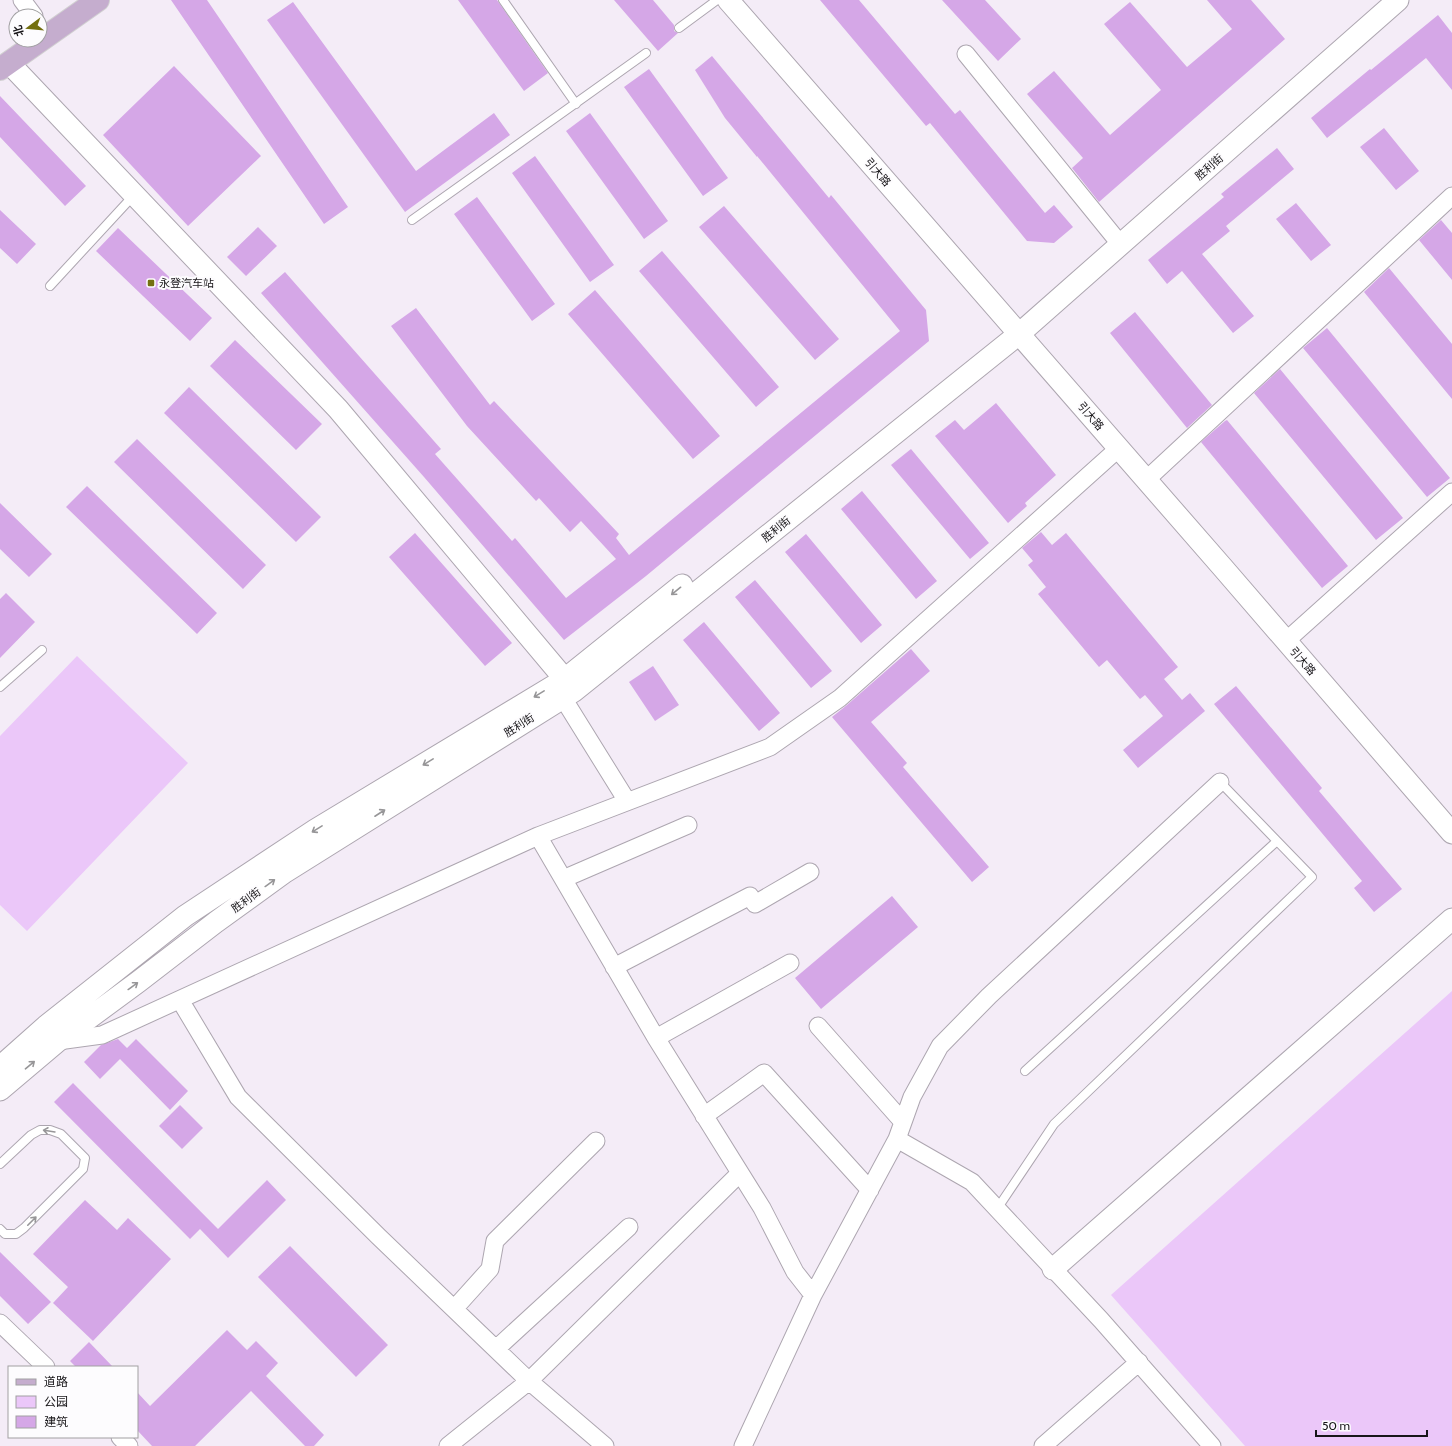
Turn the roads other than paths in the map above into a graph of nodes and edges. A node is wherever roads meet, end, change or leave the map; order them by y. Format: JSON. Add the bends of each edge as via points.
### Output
{"nodes":[{"id":1,"x":98,"y":0,"type":"edge"},
{"id":2,"x":503,"y":0,"type":"edge"},
{"id":3,"x":717,"y":0,"type":"edge"},
{"id":4,"x":728,"y":0,"type":"edge"},
{"id":5,"x":1398,"y":0,"type":"edge"},
{"id":6,"x":48,"y":28,"type":"edge"},
{"id":7,"x":679,"y":28,"type":"dead end"},
{"id":8,"x":24,"y":48,"type":"edge"},
{"id":9,"x":646,"y":53,"type":"dead end"},
{"id":10,"x":966,"y":54,"type":"dead end"},
{"id":11,"x":4,"y":66,"type":"edge"},
{"id":12,"x":576,"y":104,"type":"junction"},
{"id":13,"x":134,"y":195,"type":"junction"},
{"id":14,"x":1452,"y":196,"type":"edge"},
{"id":15,"x":412,"y":220,"type":"dead end"},
{"id":16,"x":1121,"y":245,"type":"junction"},
{"id":17,"x":50,"y":286,"type":"dead end"},
{"id":18,"x":1019,"y":334,"type":"junction"},
{"id":19,"x":1119,"y":448,"type":"junction"},
{"id":20,"x":1146,"y":480,"type":"junction"},
{"id":21,"x":1452,"y":492,"type":"edge"},
{"id":22,"x":1286,"y":641,"type":"junction"},
{"id":23,"x":42,"y":650,"type":"dead end"},
{"id":24,"x":0,"y":687,"type":"edge"},
{"id":25,"x":567,"y":689,"type":"junction"},
{"id":26,"x":1220,"y":782,"type":"joint"},
{"id":27,"x":627,"y":801,"type":"junction"},
{"id":28,"x":688,"y":825,"type":"dead end"},
{"id":29,"x":1452,"y":833,"type":"edge"},
{"id":30,"x":538,"y":836,"type":"junction"},
{"id":31,"x":1277,"y":841,"type":"junction"},
{"id":32,"x":810,"y":872,"type":"dead end"},
{"id":33,"x":563,"y":879,"type":"junction"},
{"id":34,"x":1452,"y":919,"type":"edge"},
{"id":35,"x":790,"y":963,"type":"dead end"},
{"id":36,"x":614,"y":967,"type":"junction"},
{"id":37,"x":180,"y":1000,"type":"junction"},
{"id":38,"x":818,"y":1026,"type":"dead end"},
{"id":39,"x":656,"y":1038,"type":"junction"},
{"id":40,"x":58,"y":1041,"type":"junction"},
{"id":41,"x":0,"y":1067,"type":"edge"},
{"id":42,"x":1025,"y":1071,"type":"dead end"},
{"id":43,"x":0,"y":1090,"type":"edge"},
{"id":44,"x":704,"y":1116,"type":"junction"},
{"id":45,"x":903,"y":1122,"type":"junction"},
{"id":46,"x":897,"y":1139,"type":"junction"},
{"id":47,"x":596,"y":1141,"type":"dead end"},
{"id":48,"x":0,"y":1164,"type":"edge"},
{"id":49,"x":740,"y":1172,"type":"junction"},
{"id":50,"x":870,"y":1190,"type":"junction"},
{"id":51,"x":997,"y":1209,"type":"junction"},
{"id":52,"x":629,"y":1227,"type":"dead end"},
{"id":53,"x":0,"y":1229,"type":"edge"},
{"id":54,"x":1053,"y":1269,"type":"junction"},
{"id":55,"x":813,"y":1295,"type":"junction"},
{"id":56,"x":454,"y":1309,"type":"junction"},
{"id":57,"x":0,"y":1323,"type":"edge"},
{"id":58,"x":496,"y":1349,"type":"junction"},
{"id":59,"x":1139,"y":1362,"type":"junction"},
{"id":60,"x":45,"y":1366,"type":"edge"},
{"id":61,"x":529,"y":1381,"type":"junction"},
{"id":62,"x":121,"y":1438,"type":"edge"},
{"id":63,"x":746,"y":1445,"type":"edge"},
{"id":64,"x":129,"y":1446,"type":"edge"},
{"id":65,"x":448,"y":1446,"type":"edge"},
{"id":66,"x":605,"y":1446,"type":"edge"},
{"id":67,"x":1043,"y":1446,"type":"edge"},
{"id":68,"x":1212,"y":1446,"type":"edge"}],
"edges":[{"from":1,"to":6,"type":"main road"},
{"from":2,"to":12,"type":"lane"},
{"from":3,"to":7,"type":"lane"},
{"from":4,"to":18,"type":"street","name":"引大路"},
{"from":5,"to":16,"type":"street","name":"胜利街"},
{"from":8,"to":11,"type":"main road"},
{"from":9,"to":12,"type":"lane"},
{"from":10,"to":16,"type":"street"},
{"from":11,"to":13,"type":"street"},
{"from":12,"to":15,"type":"lane"},
{"from":13,"to":17,"type":"lane"},
{"from":13,"to":25,"type":"street","via":[[338,409]]},
{"from":14,"to":20,"type":"street"},
{"from":16,"to":18,"type":"street","name":"胜利街"},
{"from":18,"to":19,"type":"street","name":"引大路"},
{"from":18,"to":25,"type":"street","name":"胜利街","via":[[987,343]]},
{"from":19,"to":20,"type":"street","name":"引大路"},
{"from":19,"to":27,"type":"street","via":[[840,698],[770,747]]},
{"from":20,"to":22,"type":"street","name":"引大路"},
{"from":21,"to":22,"type":"street"},
{"from":22,"to":29,"type":"street","name":"引大路"},
{"from":23,"to":24,"type":"lane"},
{"from":25,"to":27,"type":"street"},
{"from":40,"to":25,"type":"street","name":"胜利街","one_way":true,"via":[[285,872]]},
{"from":25,"to":41,"type":"street","name":"胜利街","one_way":true,"via":[[315,830],[185,916],[46,1026]]},
{"from":26,"to":31,"type":"lane"},
{"from":26,"to":45,"type":"street","via":[[989,996],[940,1046],[912,1097]]},
{"from":27,"to":30,"type":"street"},
{"from":28,"to":33,"type":"street"},
{"from":30,"to":33,"type":"street"},
{"from":30,"to":37,"type":"street"},
{"from":31,"to":42,"type":"lane"},
{"from":31,"to":51,"type":"lane","via":[[1312,877],[1054,1124]]},
{"from":32,"to":36,"type":"street","via":[[755,904],[750,896]]},
{"from":33,"to":36,"type":"street"},
{"from":34,"to":54,"type":"street"},
{"from":35,"to":39,"type":"street"},
{"from":36,"to":39,"type":"street"},
{"from":37,"to":40,"type":"street","via":[[102,1035]]},
{"from":37,"to":56,"type":"street","via":[[238,1097]]},
{"from":38,"to":45,"type":"street"},
{"from":39,"to":44,"type":"street"},
{"from":43,"to":40,"type":"street","name":"胜利街","one_way":true},
{"from":44,"to":49,"type":"street"},
{"from":44,"to":50,"type":"street","via":[[764,1073]]},
{"from":45,"to":46,"type":"street"},
{"from":46,"to":50,"type":"street"},
{"from":46,"to":51,"type":"street","via":[[972,1182]]},
{"from":47,"to":56,"type":"street","via":[[495,1241],[490,1269]]},
{"from":53,"to":48,"type":"lane","one_way":true,"via":[[5,1234],[16,1234],[24,1228],[83,1169],[84,1158],[61,1134],[40,1130],[31,1135]]},
{"from":49,"to":55,"type":"street","via":[[762,1208],[794,1272]]},
{"from":49,"to":61,"type":"street"},
{"from":50,"to":55,"type":"street"},
{"from":51,"to":54,"type":"street"},
{"from":52,"to":58,"type":"street"},
{"from":54,"to":59,"type":"street"},
{"from":55,"to":63,"type":"street"},
{"from":56,"to":58,"type":"street"},
{"from":57,"to":60,"type":"street"},
{"from":58,"to":61,"type":"street"},
{"from":59,"to":67,"type":"street"},
{"from":59,"to":68,"type":"street"},
{"from":61,"to":65,"type":"street"},
{"from":61,"to":66,"type":"street"},
{"from":62,"to":64,"type":"street"}]}
